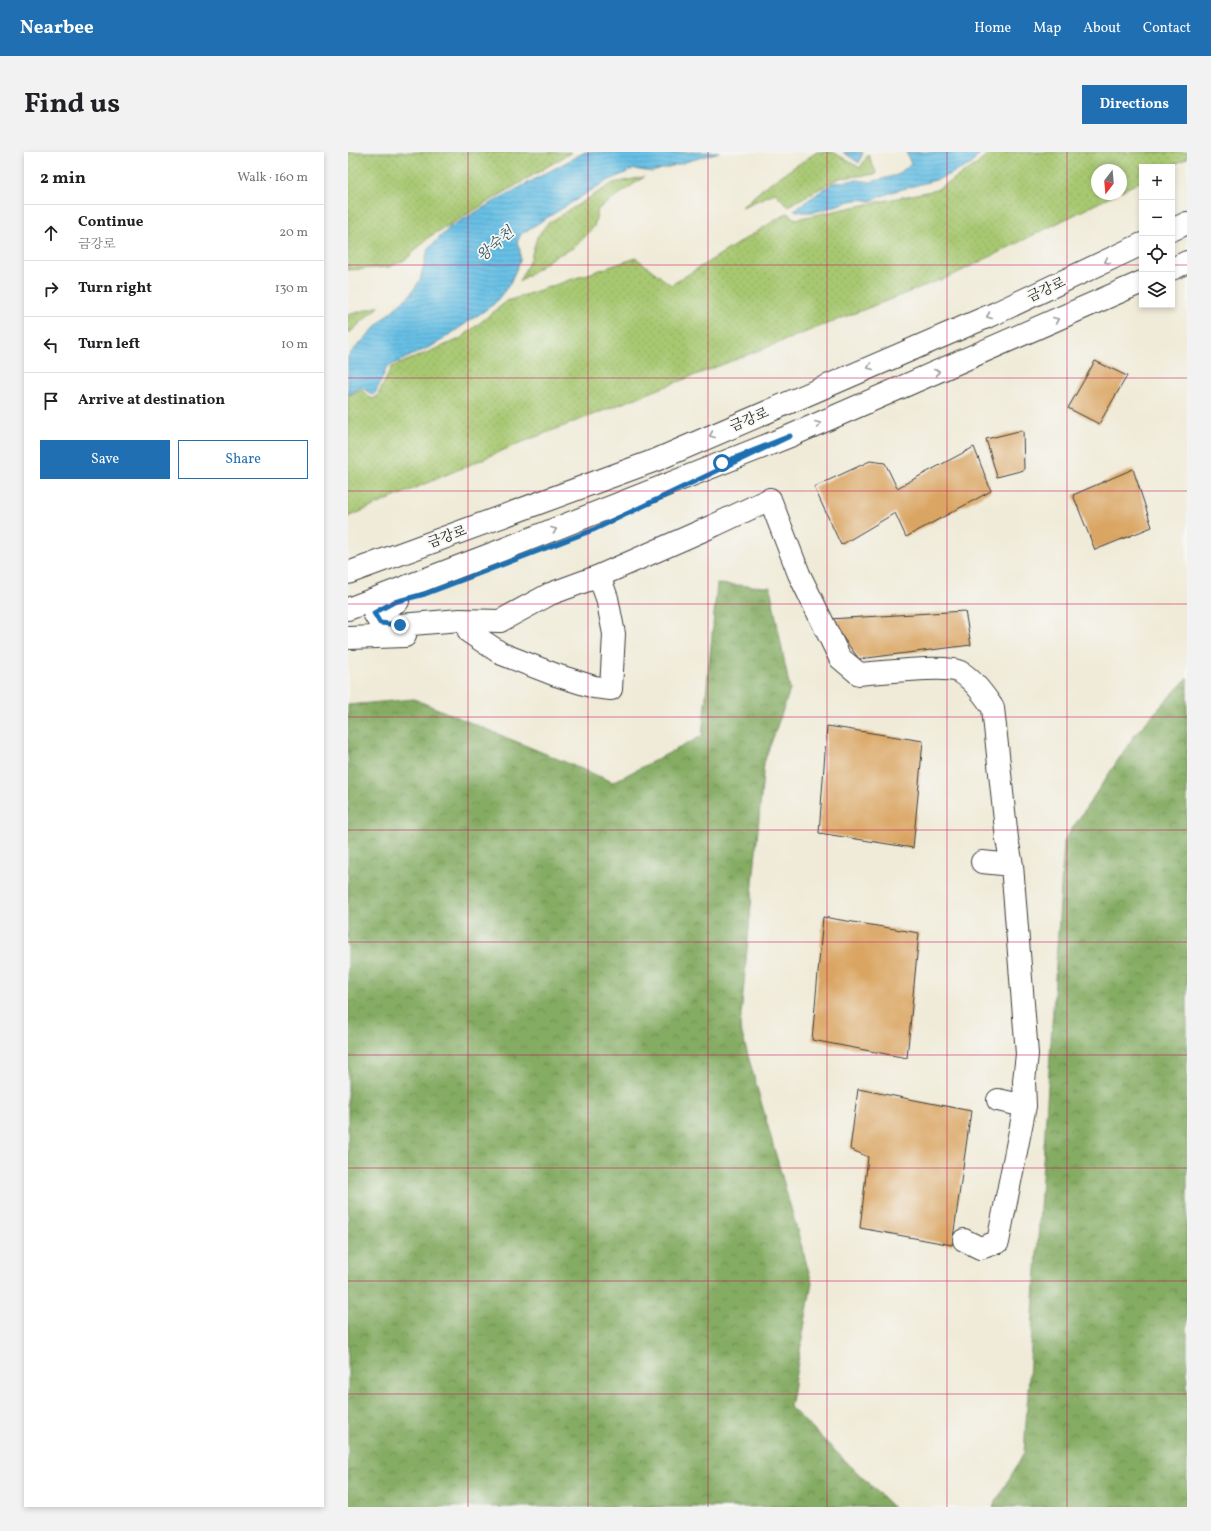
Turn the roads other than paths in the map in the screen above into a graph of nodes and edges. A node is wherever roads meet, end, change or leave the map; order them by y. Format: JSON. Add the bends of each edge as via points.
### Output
{"nodes":[{"id":1,"x":1187,"y":223,"type":"edge"},
{"id":2,"x":1175,"y":229,"type":"edge"},
{"id":3,"x":1139,"y":245,"type":"edge"},
{"id":4,"x":1187,"y":262,"type":"edge"},
{"id":5,"x":1175,"y":268,"type":"edge"},
{"id":6,"x":1139,"y":283,"type":"edge"},
{"id":7,"x":790,"y":436,"type":"junction"},
{"id":8,"x":348,"y":573,"type":"edge"},
{"id":9,"x":599,"y":576,"type":"junction"},
{"id":10,"x":348,"y":609,"type":"edge"},
{"id":11,"x":348,"y":638,"type":"edge"},
{"id":12,"x":982,"y":862,"type":"dead end"},
{"id":13,"x":1012,"y":865,"type":"junction"},
{"id":14,"x":998,"y":1100,"type":"dead end"},
{"id":15,"x":1025,"y":1106,"type":"junction"},
{"id":16,"x":964,"y":1240,"type":"dead end"}],
"edges":[{"from":1,"to":2,"type":"main road"},
{"from":3,"to":8,"type":"main road","name":"금강로","one_way":true,"via":[[996,313],[656,460]]},
{"from":4,"to":5,"type":"main road"},
{"from":7,"to":6,"type":"main road","one_way":true},
{"from":7,"to":9,"type":"main road","via":[[593,530],[425,594],[394,602],[374,613],[380,623],[400,625],[460,620],[500,621],[550,594]]},
{"from":10,"to":7,"type":"main road","one_way":true},
{"from":9,"to":11,"type":"main road","via":[[607,598],[614,634],[611,689],[594,688],[502,654],[468,632]]},
{"from":9,"to":13,"type":"main road","via":[[770,500],[799,574],[840,658],[859,674],[938,668],[960,672],[983,693],[993,708]]},
{"from":12,"to":13,"type":"main road"},
{"from":13,"to":15,"type":"main road","via":[[1027,1054]]},
{"from":14,"to":15,"type":"main road"},
{"from":15,"to":16,"type":"main road","via":[[998,1242],[980,1248]]}]}
